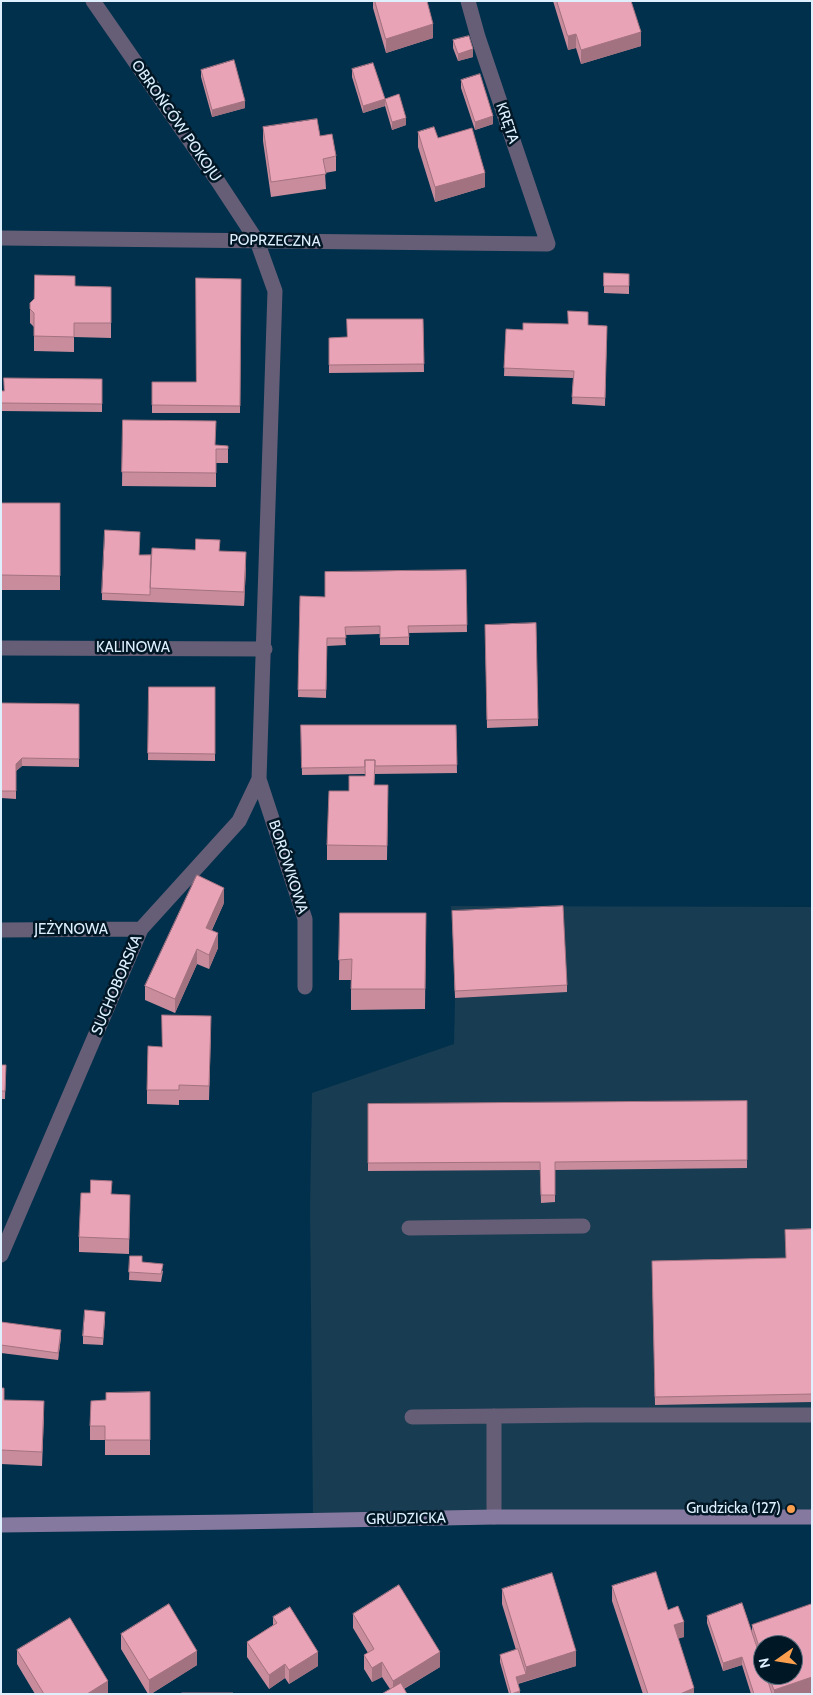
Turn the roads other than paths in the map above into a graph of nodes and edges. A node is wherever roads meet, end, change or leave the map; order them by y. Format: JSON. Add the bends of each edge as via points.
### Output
{"nodes":[{"id":1,"x":93,"y":1,"type":"edge"},
{"id":2,"x":468,"y":1,"type":"edge"},
{"id":3,"x":1,"y":238,"type":"edge"},
{"id":4,"x":257,"y":241,"type":"junction"},
{"id":5,"x":548,"y":244,"type":"joint"},
{"id":6,"x":1,"y":648,"type":"edge"},
{"id":7,"x":265,"y":649,"type":"junction"},
{"id":8,"x":259,"y":779,"type":"junction"},
{"id":9,"x":140,"y":929,"type":"junction"},
{"id":10,"x":1,"y":930,"type":"edge"},
{"id":11,"x":305,"y":987,"type":"dead end"},
{"id":12,"x":582,"y":1226,"type":"dead end"},
{"id":13,"x":409,"y":1228,"type":"dead end"},
{"id":14,"x":1,"y":1255,"type":"edge"},
{"id":15,"x":812,"y":1415,"type":"edge"},
{"id":16,"x":494,"y":1416,"type":"junction"},
{"id":17,"x":412,"y":1417,"type":"dead end"},
{"id":18,"x":494,"y":1517,"type":"junction"},
{"id":19,"x":812,"y":1517,"type":"edge"},
{"id":20,"x":1,"y":1524,"type":"edge"}],
"edges":[{"from":1,"to":4,"type":"street","name":"OBROŃCÓW POKOJU"},
{"from":2,"to":5,"type":"street","name":"KRĘTA"},
{"from":3,"to":4,"type":"street","name":"POPRZECZNA"},
{"from":4,"to":5,"type":"street","name":"POPRZECZNA"},
{"from":4,"to":7,"type":"street","name":"OBROŃCÓW POKOJU","via":[[275,291]]},
{"from":6,"to":7,"type":"street","name":"KALINOWA"},
{"from":7,"to":8,"type":"street","name":"SUCHOBORSKA"},
{"from":8,"to":9,"type":"street","name":"SUCHOBORSKA","via":[[239,821]]},
{"from":8,"to":11,"type":"street","name":"BORÓWKOWA","via":[[305,919]]},
{"from":9,"to":10,"type":"street","name":"JEŻYNOWA"},
{"from":9,"to":14,"type":"street","name":"SUCHOBORSKA"},
{"from":12,"to":13,"type":"street"},
{"from":15,"to":16,"type":"street"},
{"from":16,"to":17,"type":"street"},
{"from":16,"to":18,"type":"street"},
{"from":18,"to":19,"type":"street","name":"GRUDZICKA"},
{"from":18,"to":20,"type":"street","name":"GRUDZICKA"}]}
